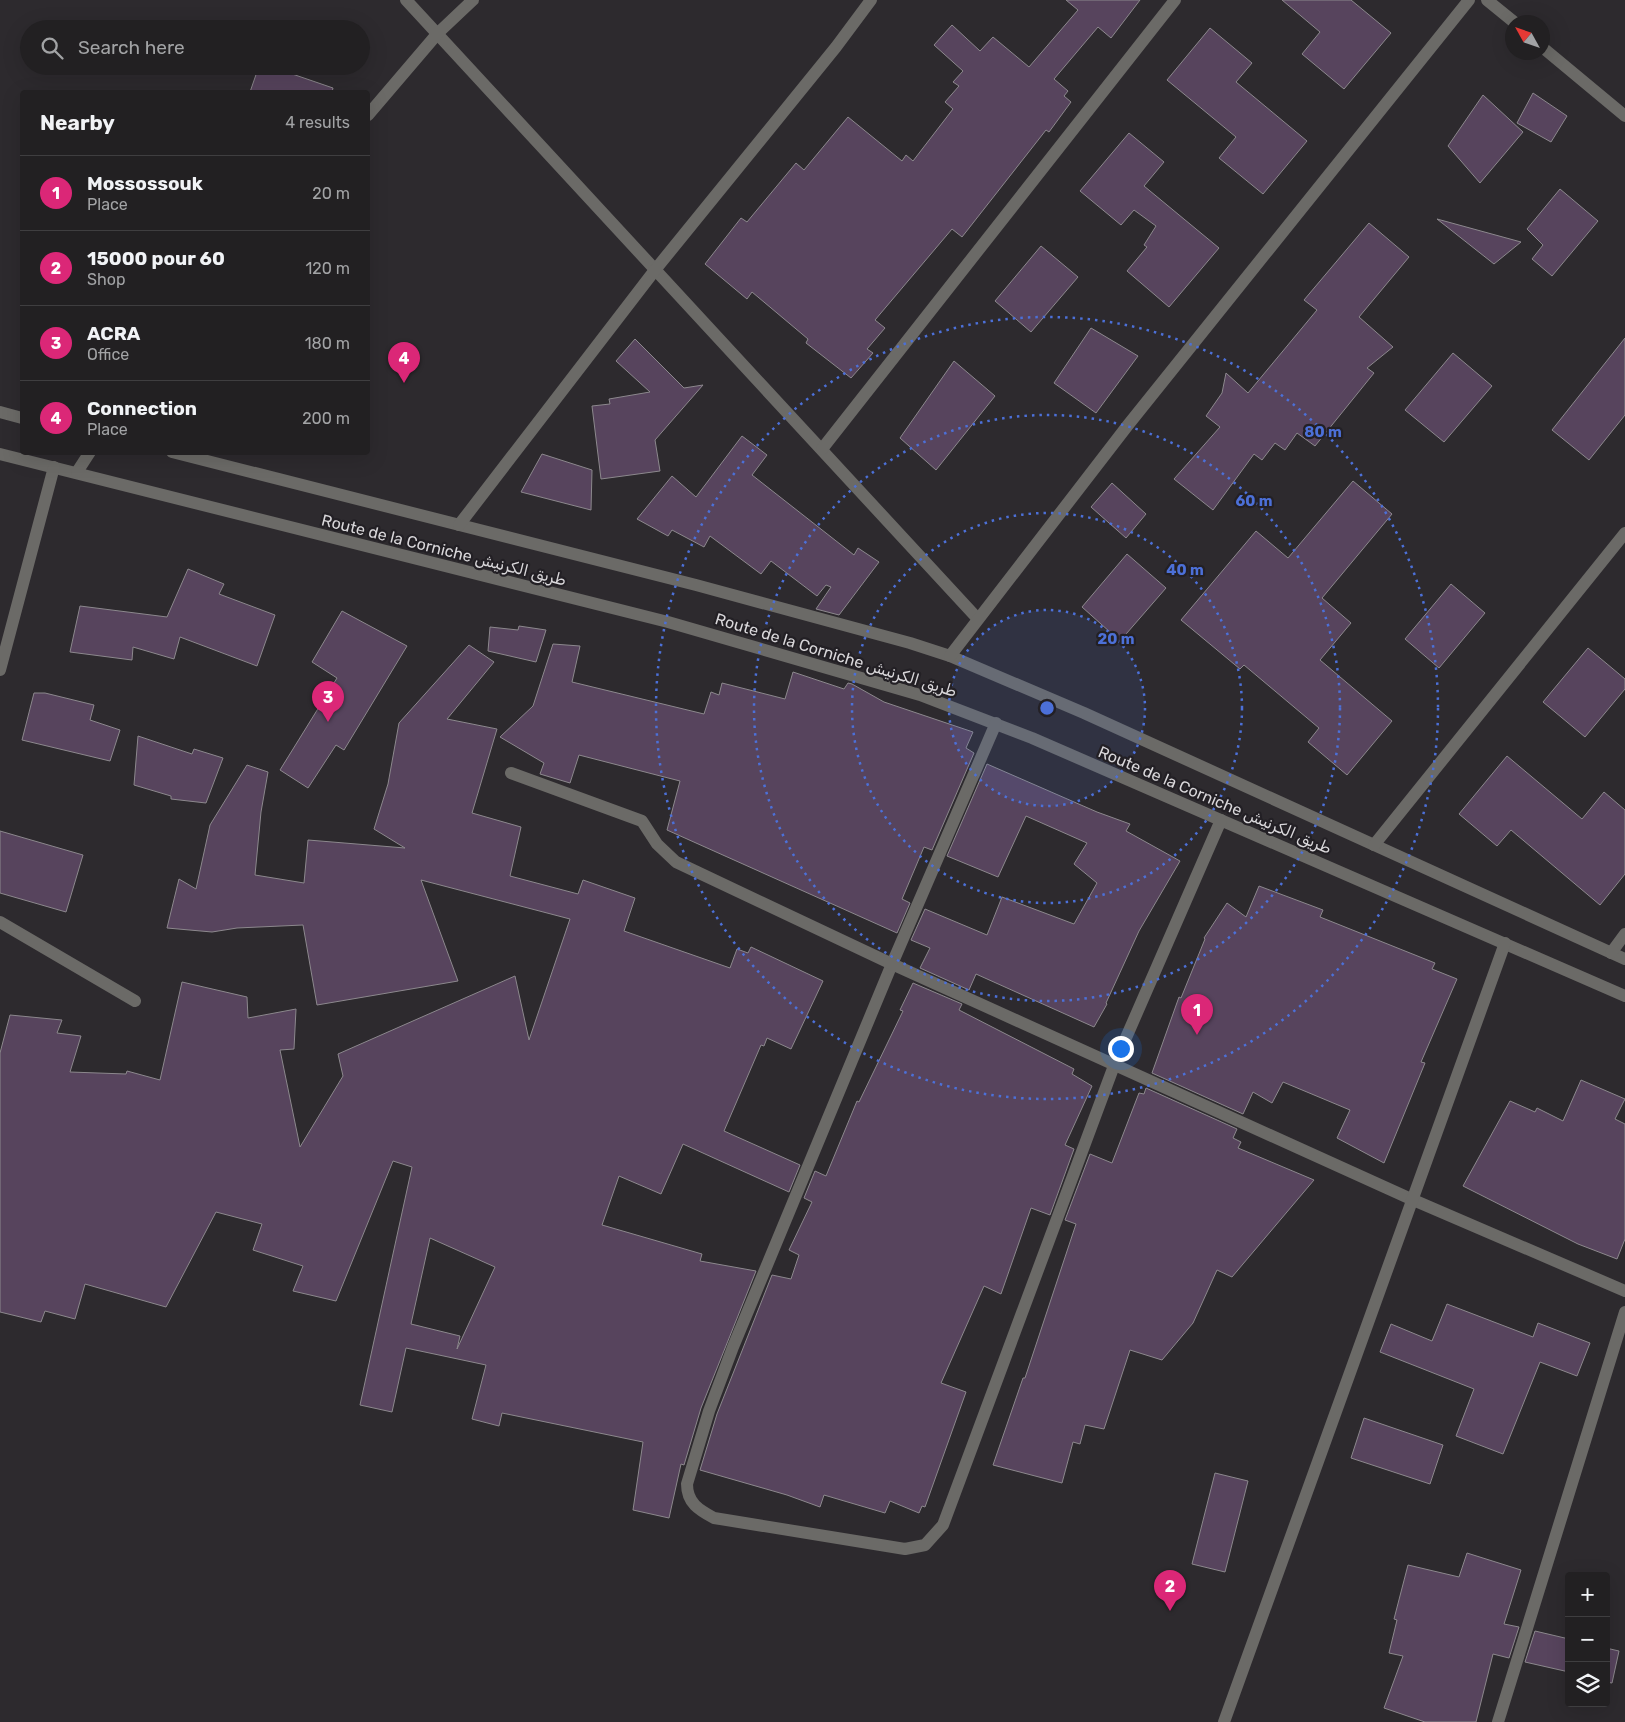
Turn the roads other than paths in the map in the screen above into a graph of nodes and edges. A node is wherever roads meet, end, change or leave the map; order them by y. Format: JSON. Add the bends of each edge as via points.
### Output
{"nodes":[{"id":1,"x":406,"y":0,"type":"edge"},
{"id":2,"x":473,"y":0,"type":"edge"},
{"id":3,"x":871,"y":0,"type":"edge"},
{"id":4,"x":1175,"y":0,"type":"edge"},
{"id":5,"x":1469,"y":0,"type":"edge"},
{"id":6,"x":1487,"y":0,"type":"edge"},
{"id":7,"x":1505,"y":15,"type":"edge"},
{"id":8,"x":438,"y":33,"type":"junction"},
{"id":9,"x":1550,"y":54,"type":"edge"},
{"id":10,"x":370,"y":113,"type":"edge"},
{"id":11,"x":1625,"y":116,"type":"edge"},
{"id":12,"x":655,"y":270,"type":"junction"},
{"id":13,"x":0,"y":412,"type":"edge"},
{"id":14,"x":20,"y":417,"type":"edge"},
{"id":15,"x":822,"y":449,"type":"junction"},
{"id":16,"x":0,"y":454,"type":"edge"},
{"id":17,"x":88,"y":455,"type":"edge"},
{"id":18,"x":184,"y":455,"type":"edge"},
{"id":19,"x":54,"y":467,"type":"junction"},
{"id":20,"x":77,"y":472,"type":"junction"},
{"id":21,"x":460,"y":525,"type":"junction"},
{"id":22,"x":1625,"y":534,"type":"edge"},
{"id":23,"x":978,"y":618,"type":"junction"},
{"id":24,"x":950,"y":656,"type":"junction"},
{"id":25,"x":0,"y":670,"type":"edge"},
{"id":26,"x":996,"y":723,"type":"junction"},
{"id":27,"x":511,"y":773,"type":"dead end"},
{"id":28,"x":1221,"y":820,"type":"junction"},
{"id":29,"x":1374,"y":845,"type":"junction"},
{"id":30,"x":0,"y":922,"type":"edge"},
{"id":31,"x":1625,"y":934,"type":"edge"},
{"id":32,"x":1505,"y":943,"type":"junction"},
{"id":33,"x":1611,"y":953,"type":"junction"},
{"id":34,"x":1625,"y":959,"type":"edge"},
{"id":35,"x":892,"y":964,"type":"junction"},
{"id":36,"x":1625,"y":996,"type":"edge"},
{"id":37,"x":135,"y":1001,"type":"dead end"},
{"id":38,"x":1115,"y":1063,"type":"junction"},
{"id":39,"x":1412,"y":1199,"type":"junction"},
{"id":40,"x":1625,"y":1291,"type":"edge"},
{"id":41,"x":1625,"y":1312,"type":"edge"},
{"id":42,"x":1224,"y":1722,"type":"edge"},
{"id":43,"x":1498,"y":1722,"type":"edge"}],
"edges":[{"from":1,"to":8,"type":"street"},
{"from":2,"to":8,"type":"street"},
{"from":3,"to":12,"type":"street"},
{"from":4,"to":15,"type":"street"},
{"from":5,"to":23,"type":"street","via":[[1128,425]]},
{"from":6,"to":7,"type":"street"},
{"from":8,"to":10,"type":"street"},
{"from":8,"to":12,"type":"street"},
{"from":9,"to":11,"type":"street"},
{"from":12,"to":15,"type":"street"},
{"from":12,"to":21,"type":"street"},
{"from":13,"to":14,"type":"street"},
{"from":15,"to":23,"type":"street"},
{"from":16,"to":19,"type":"street","name":"Route de la Corniche طريق الكرنيش"},
{"from":17,"to":20,"type":"street"},
{"from":18,"to":21,"type":"street","name":"Route de la Corniche طريق الكرنيش"},
{"from":19,"to":20,"type":"street","name":"Route de la Corniche طريق الكرنيش"},
{"from":19,"to":25,"type":"street"},
{"from":20,"to":26,"type":"street","name":"Route de la Corniche طريق الكرنيش","via":[[668,622],[874,681]]},
{"from":21,"to":24,"type":"street","name":"Route de la Corniche طريق الكرنيش","via":[[742,597]]},
{"from":22,"to":29,"type":"street"},
{"from":23,"to":24,"type":"street"},
{"from":24,"to":29,"type":"street","name":"Route de la Corniche طريق الكرنيش"},
{"from":26,"to":28,"type":"street","name":"Route de la Corniche طريق الكرنيش"},
{"from":26,"to":35,"type":"street"},
{"from":27,"to":35,"type":"street","via":[[642,821],[657,844],[676,862]]},
{"from":28,"to":32,"type":"street","name":"Route de la Corniche طريق الكرنيش"},
{"from":28,"to":38,"type":"street"},
{"from":29,"to":33,"type":"street","name":"Route de la Corniche طريق الكرنيش"},
{"from":30,"to":37,"type":"street"},
{"from":31,"to":33,"type":"street"},
{"from":32,"to":36,"type":"street","name":"Route de la Corniche طريق الكرنيش"},
{"from":32,"to":39,"type":"street"},
{"from":33,"to":34,"type":"street","name":"Route de la Corniche طريق الكرنيش"},
{"from":35,"to":38,"type":"street"},
{"from":35,"to":38,"type":"street","via":[[709,1411],[687,1492],[693,1504],[714,1518],[905,1549],[925,1545],[943,1525]]},
{"from":38,"to":39,"type":"street"},
{"from":39,"to":40,"type":"street"},
{"from":39,"to":42,"type":"street"},
{"from":41,"to":43,"type":"street"}]}
